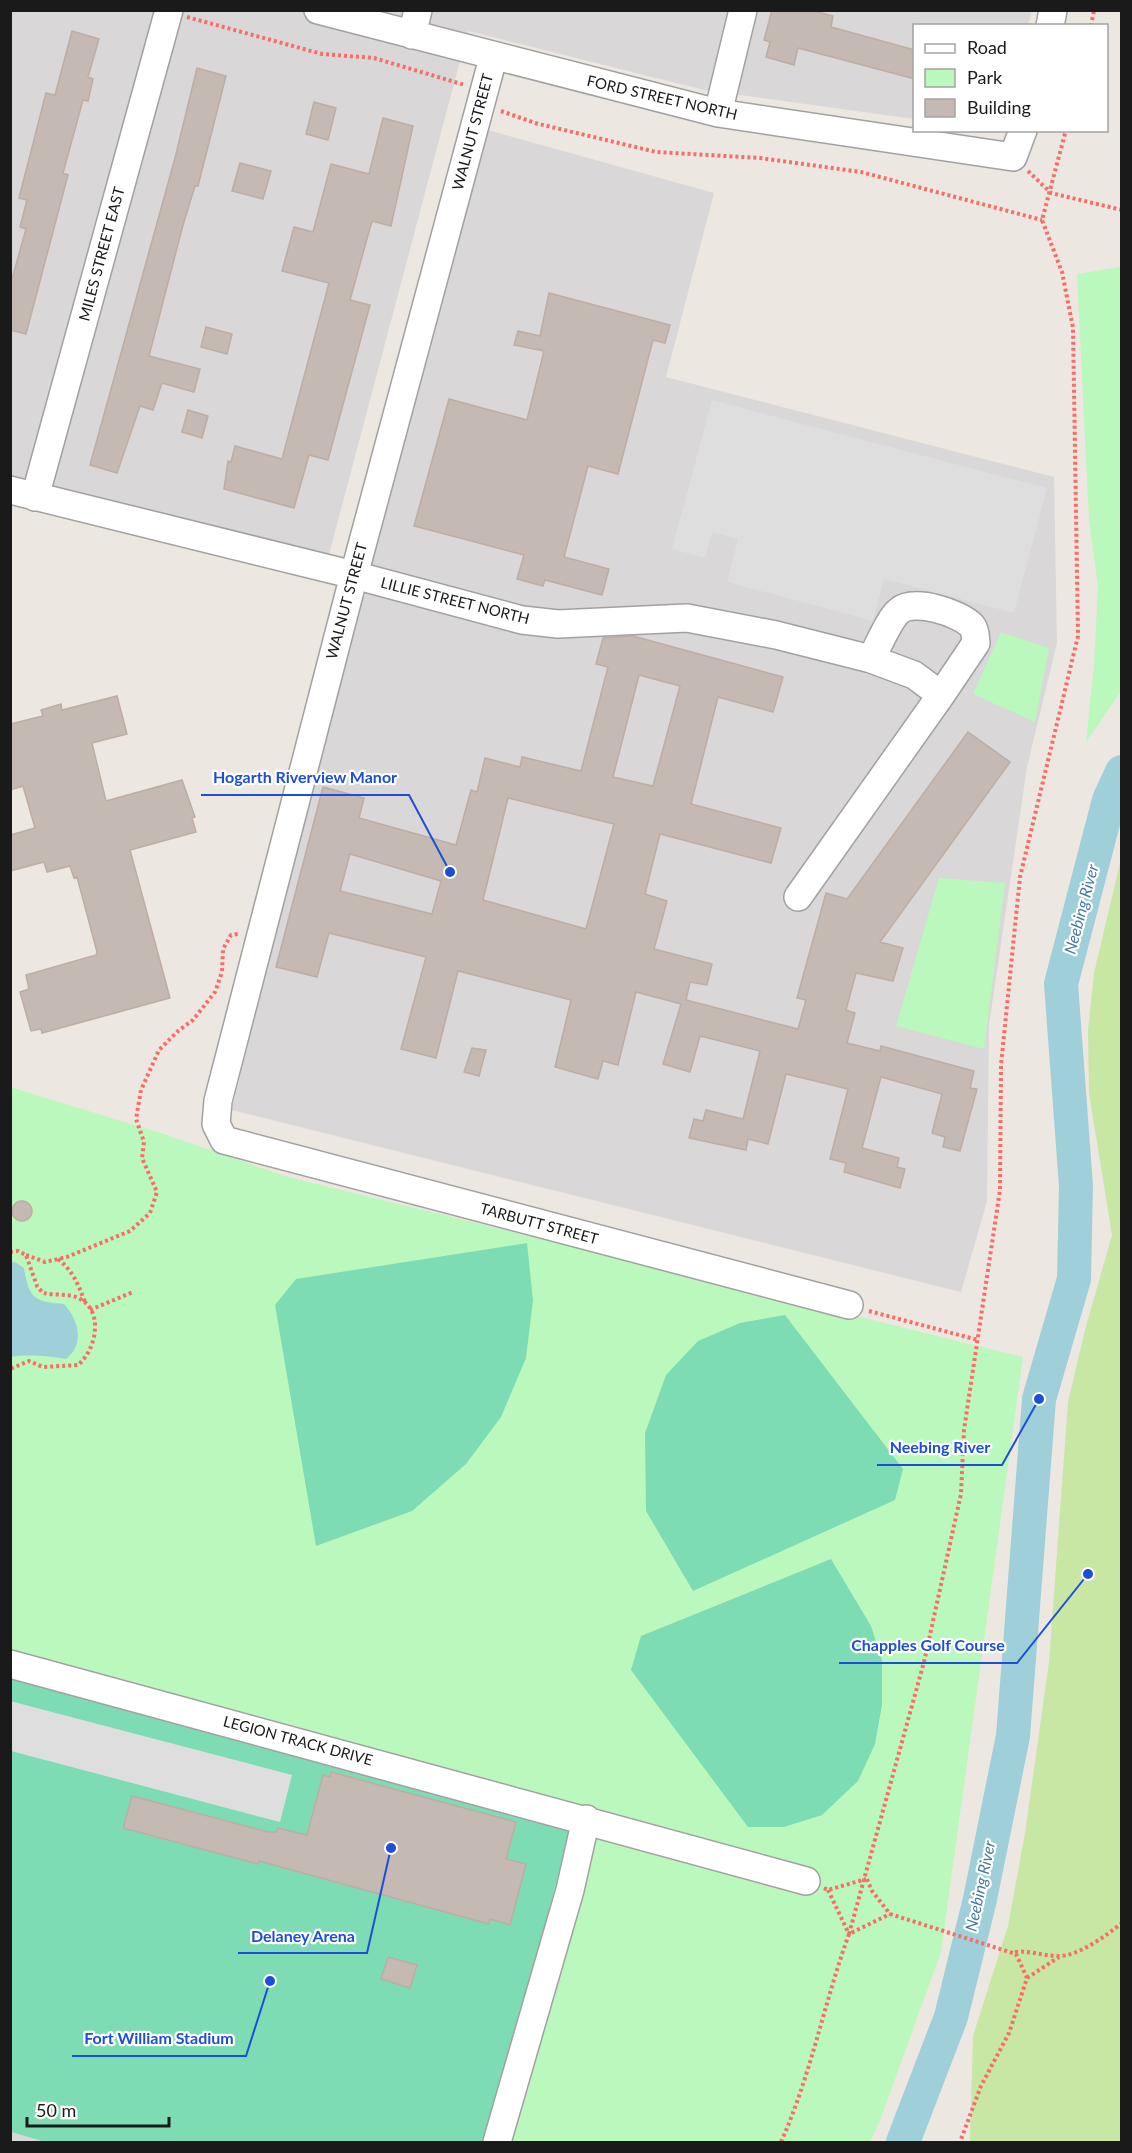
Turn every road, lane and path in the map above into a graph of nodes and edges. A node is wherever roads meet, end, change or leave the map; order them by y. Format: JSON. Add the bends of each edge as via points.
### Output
{"nodes":[{"id":1,"x":318,"y":10,"type":"edge"},
{"id":2,"x":743,"y":10,"type":"edge"},
{"id":3,"x":169,"y":11,"type":"edge"},
{"id":4,"x":415,"y":23,"type":"edge"},
{"id":5,"x":493,"y":58,"type":"junction"},
{"id":6,"x":484,"y":90,"type":"junction"},
{"id":7,"x":718,"y":113,"type":"junction"},
{"id":8,"x":1022,"y":132,"type":"edge"},
{"id":9,"x":1066,"y":132,"type":"edge"},
{"id":10,"x":1013,"y":157,"type":"junction"},
{"id":11,"x":1051,"y":193,"type":"junction"},
{"id":12,"x":1122,"y":210,"type":"edge"},
{"id":13,"x":1042,"y":220,"type":"junction"},
{"id":14,"x":23,"y":493,"type":"edge"},
{"id":15,"x":354,"y":575,"type":"junction"},
{"id":16,"x":871,"y":659,"type":"junction"},
{"id":17,"x":941,"y":695,"type":"junction"},
{"id":18,"x":798,"y":897,"type":"dead end"},
{"id":19,"x":260,"y":939,"type":"junction"},
{"id":20,"x":230,"y":1142,"type":"joint"},
{"id":21,"x":10,"y":1252,"type":"edge"},
{"id":22,"x":26,"y":1255,"type":"junction"},
{"id":23,"x":58,"y":1259,"type":"junction"},
{"id":24,"x":133,"y":1292,"type":"dead end"},
{"id":25,"x":85,"y":1302,"type":"junction"},
{"id":26,"x":849,"y":1305,"type":"joint"},
{"id":27,"x":90,"y":1310,"type":"junction"},
{"id":28,"x":978,"y":1340,"type":"junction"},
{"id":29,"x":10,"y":1369,"type":"edge"},
{"id":30,"x":10,"y":1664,"type":"edge"},
{"id":31,"x":586,"y":1819,"type":"junction"},
{"id":32,"x":866,"y":1879,"type":"junction"},
{"id":33,"x":817,"y":1885,"type":"junction"},
{"id":34,"x":890,"y":1914,"type":"junction"},
{"id":35,"x":1122,"y":1923,"type":"edge"},
{"id":36,"x":849,"y":1934,"type":"junction"},
{"id":37,"x":1011,"y":1952,"type":"junction"},
{"id":38,"x":1059,"y":1957,"type":"junction"},
{"id":39,"x":1027,"y":1978,"type":"junction"},
{"id":40,"x":497,"y":2142,"type":"edge"},
{"id":41,"x":781,"y":2142,"type":"edge"},
{"id":42,"x":960,"y":2142,"type":"edge"}],
"edges":[{"from":1,"to":4,"type":"street","name":"FORD STREET NORTH"},
{"from":2,"to":7,"type":"street"},
{"from":3,"to":6,"type":"path","via":[[322,54],[374,58]]},
{"from":3,"to":14,"type":"street","name":"MILES STREET EAST"},
{"from":4,"to":5,"type":"street","name":"FORD STREET NORTH"},
{"from":5,"to":6,"type":"street","name":"WALNUT STREET"},
{"from":5,"to":7,"type":"street","name":"FORD STREET NORTH"},
{"from":6,"to":13,"type":"path","via":[[502,112],[656,152],[760,158],[861,172]]},
{"from":6,"to":15,"type":"street","name":"WALNUT STREET"},
{"from":7,"to":10,"type":"street","name":"FORD STREET NORTH"},
{"from":8,"to":10,"type":"street"},
{"from":9,"to":11,"type":"path"},
{"from":10,"to":11,"type":"path"},
{"from":11,"to":12,"type":"path"},
{"from":11,"to":13,"type":"path"},
{"from":13,"to":28,"type":"path","via":[[1062,272],[1073,328],[1078,636],[1020,877],[1001,1065],[1000,1190]]},
{"from":14,"to":15,"type":"street","name":"LILLIE STREET NORTH"},
{"from":15,"to":16,"type":"street","name":"LILLIE STREET NORTH","via":[[522,620],[558,624],[687,618]]},
{"from":15,"to":19,"type":"street","name":"WALNUT STREET"},
{"from":16,"to":17,"type":"street","name":"LILLIE STREET NORTH","via":[[914,675]]},
{"from":16,"to":17,"type":"street","via":[[899,611],[910,606],[928,606],[965,619],[974,628],[976,644]]},
{"from":17,"to":18,"type":"street"},
{"from":19,"to":20,"type":"street","name":"WALNUT STREET","via":[[218,1101],[216,1124],[224,1140]]},
{"from":19,"to":23,"type":"path","via":[[231,935],[223,949],[222,972],[211,998],[159,1050],[150,1067],[136,1119],[144,1142],[142,1158],[157,1192],[150,1213],[130,1231]]},
{"from":20,"to":26,"type":"street","name":"TARBUTT STREET"},
{"from":21,"to":22,"type":"path"},
{"from":22,"to":23,"type":"path","via":[[45,1262]]},
{"from":22,"to":25,"type":"path","via":[[43,1293],[74,1296]]},
{"from":23,"to":25,"type":"path","via":[[70,1268]]},
{"from":24,"to":27,"type":"path"},
{"from":25,"to":27,"type":"path"},
{"from":26,"to":28,"type":"path"},
{"from":27,"to":29,"type":"path","via":[[95,1320],[94,1337],[86,1359],[78,1365],[43,1368],[29,1361]]},
{"from":28,"to":32,"type":"path","via":[[964,1430],[961,1494],[924,1662]]},
{"from":30,"to":31,"type":"street","name":"LEGION TRACK DRIVE"},
{"from":31,"to":33,"type":"street","name":"LEGION TRACK DRIVE"},
{"from":31,"to":40,"type":"street","via":[[570,1890]]},
{"from":32,"to":33,"type":"path"},
{"from":32,"to":34,"type":"path"},
{"from":32,"to":36,"type":"path"},
{"from":33,"to":36,"type":"path"},
{"from":34,"to":36,"type":"path"},
{"from":34,"to":37,"type":"path"},
{"from":35,"to":38,"type":"path","via":[[1087,1947]]},
{"from":36,"to":41,"type":"path","via":[[806,2081]]},
{"from":37,"to":38,"type":"path","via":[[1029,1950]]},
{"from":37,"to":39,"type":"path","via":[[1016,1954]]},
{"from":38,"to":39,"type":"path"},
{"from":39,"to":42,"type":"path","via":[[1009,2033],[981,2086]]}]}
